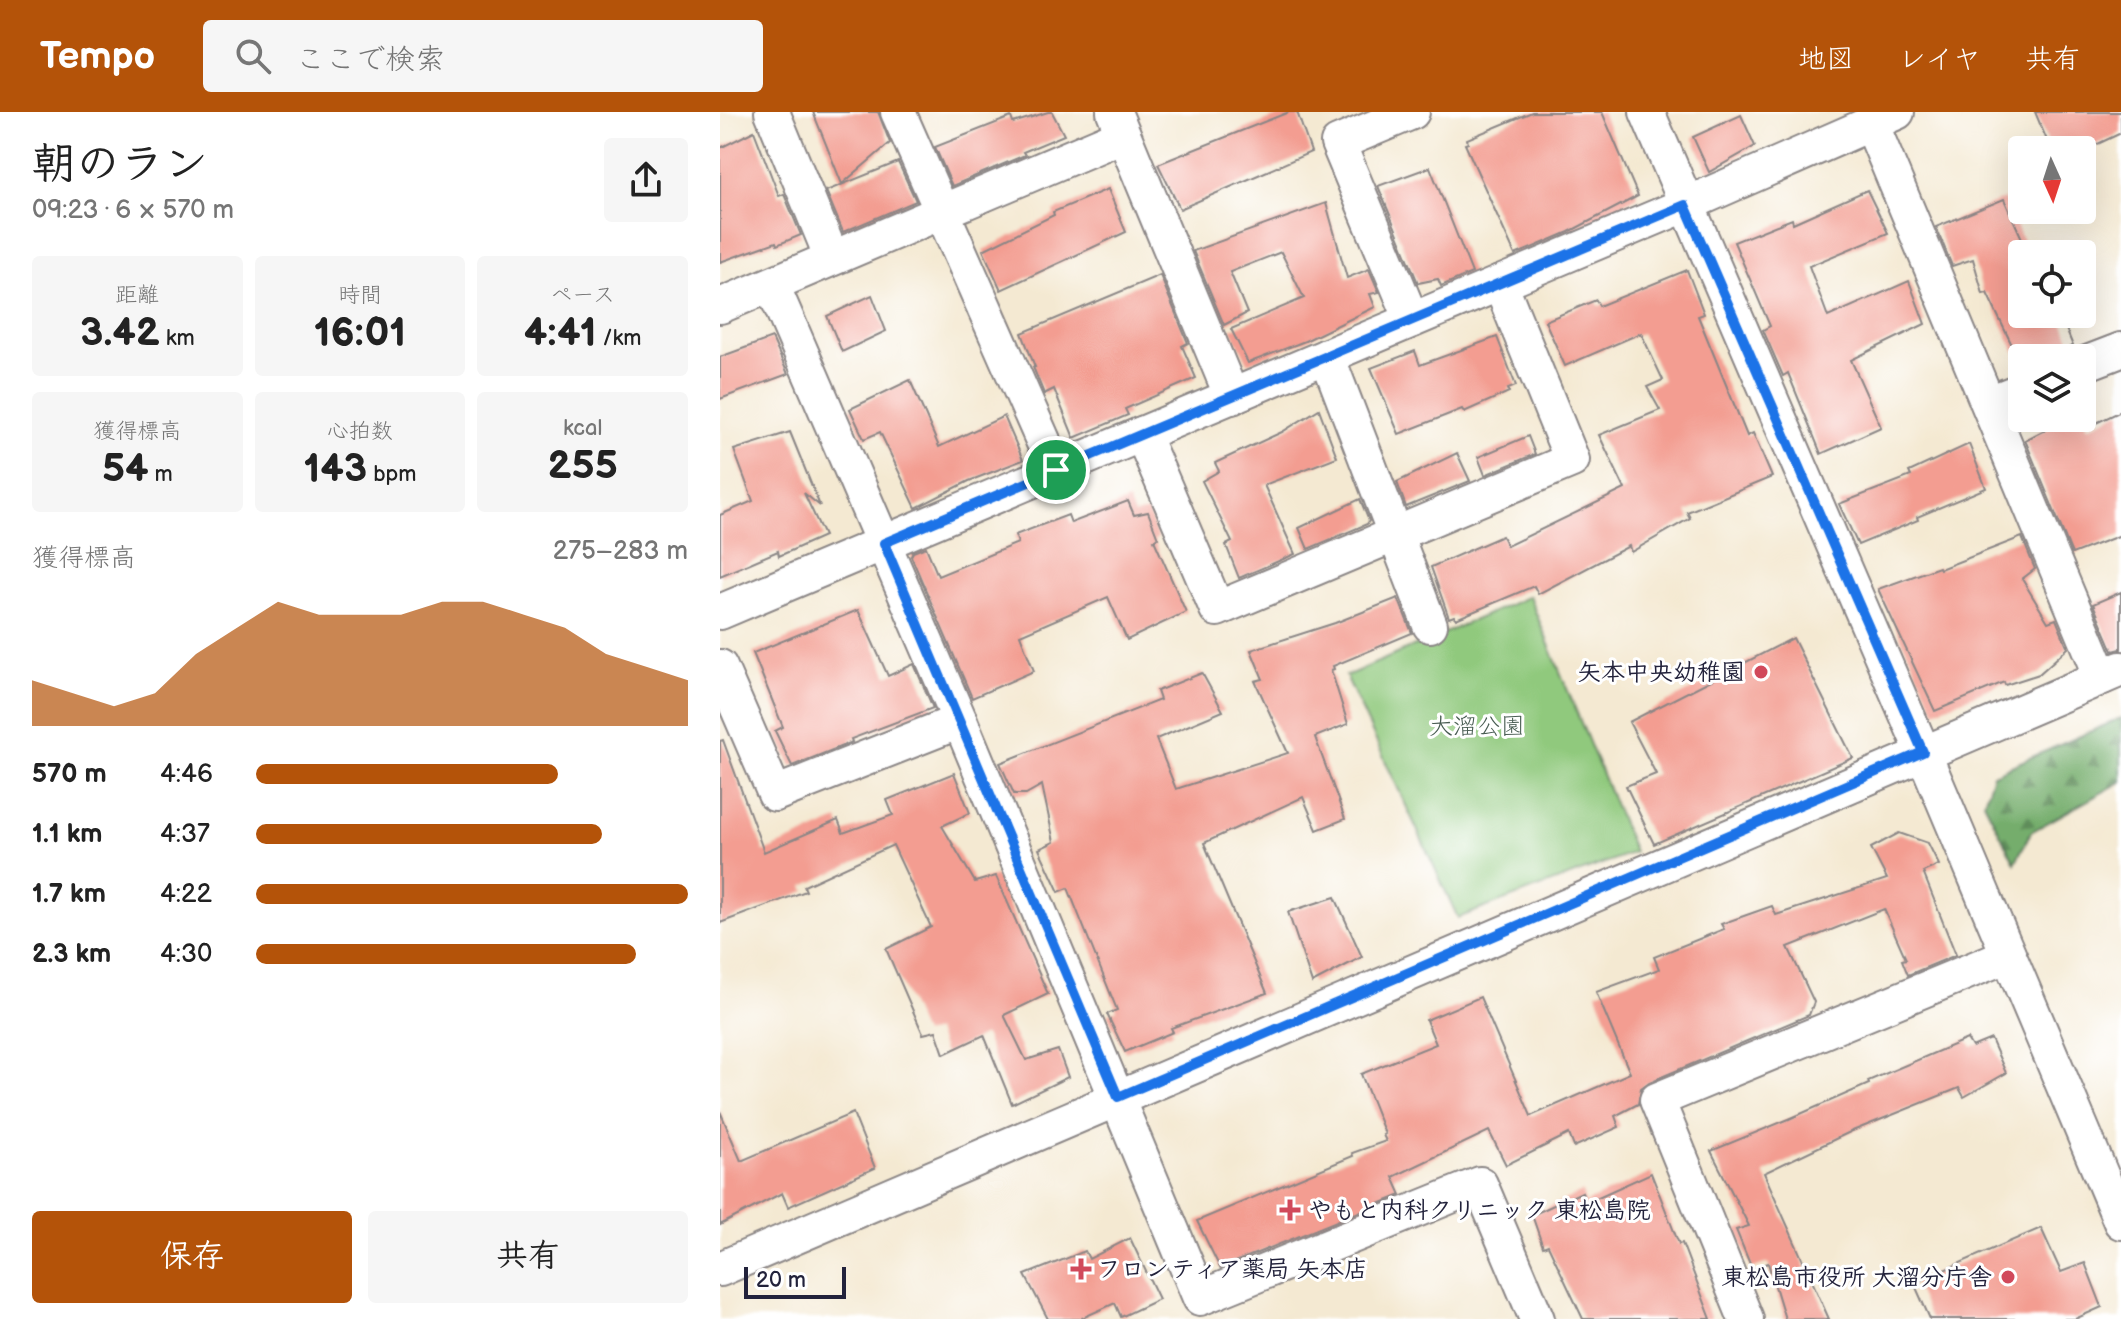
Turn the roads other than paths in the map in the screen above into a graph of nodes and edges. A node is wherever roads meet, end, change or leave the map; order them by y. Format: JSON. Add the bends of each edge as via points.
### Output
{"nodes":[{"id":1,"x":772,"y":112,"type":"edge"},
{"id":2,"x":898,"y":112,"type":"edge"},
{"id":3,"x":1412,"y":112,"type":"edge"},
{"id":4,"x":1647,"y":112,"type":"edge"},
{"id":5,"x":1884,"y":117,"type":"edge"},
{"id":6,"x":1119,"y":123,"type":"edge"},
{"id":7,"x":1685,"y":205,"type":"junction"},
{"id":8,"x":941,"y":212,"type":"junction"},
{"id":9,"x":832,"y":258,"type":"junction"},
{"id":10,"x":1500,"y":283,"type":"junction"},
{"id":11,"x":772,"y":285,"type":"junction"},
{"id":12,"x":720,"y":306,"type":"edge"},
{"id":13,"x":1412,"y":320,"type":"junction"},
{"id":14,"x":2121,"y":350,"type":"edge"},
{"id":15,"x":1327,"y":356,"type":"junction"},
{"id":16,"x":2096,"y":360,"type":"edge"},
{"id":17,"x":2008,"y":396,"type":"edge"},
{"id":18,"x":1232,"y":397,"type":"junction"},
{"id":19,"x":1989,"y":403,"type":"junction"},
{"id":20,"x":1142,"y":434,"type":"junction"},
{"id":21,"x":1056,"y":470,"type":"junction"},
{"id":22,"x":1395,"y":533,"type":"junction"},
{"id":23,"x":884,"y":543,"type":"junction"},
{"id":24,"x":720,"y":612,"type":"edge"},
{"id":25,"x":1430,"y":625,"type":"dead end"},
{"id":26,"x":720,"y":667,"type":"edge"},
{"id":27,"x":2112,"y":673,"type":"edge"},
{"id":28,"x":960,"y":721,"type":"junction"},
{"id":29,"x":1923,"y":752,"type":"junction"},
{"id":30,"x":2008,"y":955,"type":"junction"},
{"id":31,"x":1118,"y":1097,"type":"junction"},
{"id":32,"x":2121,"y":1222,"type":"edge"},
{"id":33,"x":720,"y":1269,"type":"edge"},
{"id":34,"x":1537,"y":1319,"type":"edge"},
{"id":35,"x":1746,"y":1319,"type":"edge"}],
"edges":[{"from":1,"to":9,"type":"street"},
{"from":2,"to":8,"type":"street"},
{"from":3,"to":13,"type":"street","via":[[1338,143]]},
{"from":4,"to":7,"type":"street"},
{"from":5,"to":7,"type":"street"},
{"from":5,"to":19,"type":"street"},
{"from":6,"to":8,"type":"street"},
{"from":6,"to":18,"type":"street"},
{"from":7,"to":10,"type":"street"},
{"from":7,"to":29,"type":"street"},
{"from":8,"to":9,"type":"street"},
{"from":8,"to":21,"type":"street"},
{"from":9,"to":11,"type":"street"},
{"from":10,"to":13,"type":"street"},
{"from":10,"to":22,"type":"street","via":[[1572,460]]},
{"from":11,"to":12,"type":"street"},
{"from":11,"to":23,"type":"street"},
{"from":13,"to":15,"type":"street"},
{"from":14,"to":16,"type":"street"},
{"from":15,"to":18,"type":"street"},
{"from":15,"to":22,"type":"street"},
{"from":17,"to":19,"type":"street"},
{"from":18,"to":20,"type":"street"},
{"from":19,"to":27,"type":"street"},
{"from":20,"to":21,"type":"street"},
{"from":20,"to":22,"type":"street","via":[[1217,609]]},
{"from":21,"to":23,"type":"street"},
{"from":22,"to":25,"type":"street"},
{"from":23,"to":24,"type":"street"},
{"from":23,"to":28,"type":"street"},
{"from":26,"to":28,"type":"street","via":[[775,794]]},
{"from":27,"to":29,"type":"street"},
{"from":28,"to":31,"type":"street"},
{"from":29,"to":30,"type":"street"},
{"from":29,"to":31,"type":"street"},
{"from":30,"to":32,"type":"street"},
{"from":30,"to":35,"type":"street","via":[[1657,1100]]},
{"from":31,"to":33,"type":"street"},
{"from":31,"to":34,"type":"street","via":[[1200,1298],[1480,1184]]}]}
